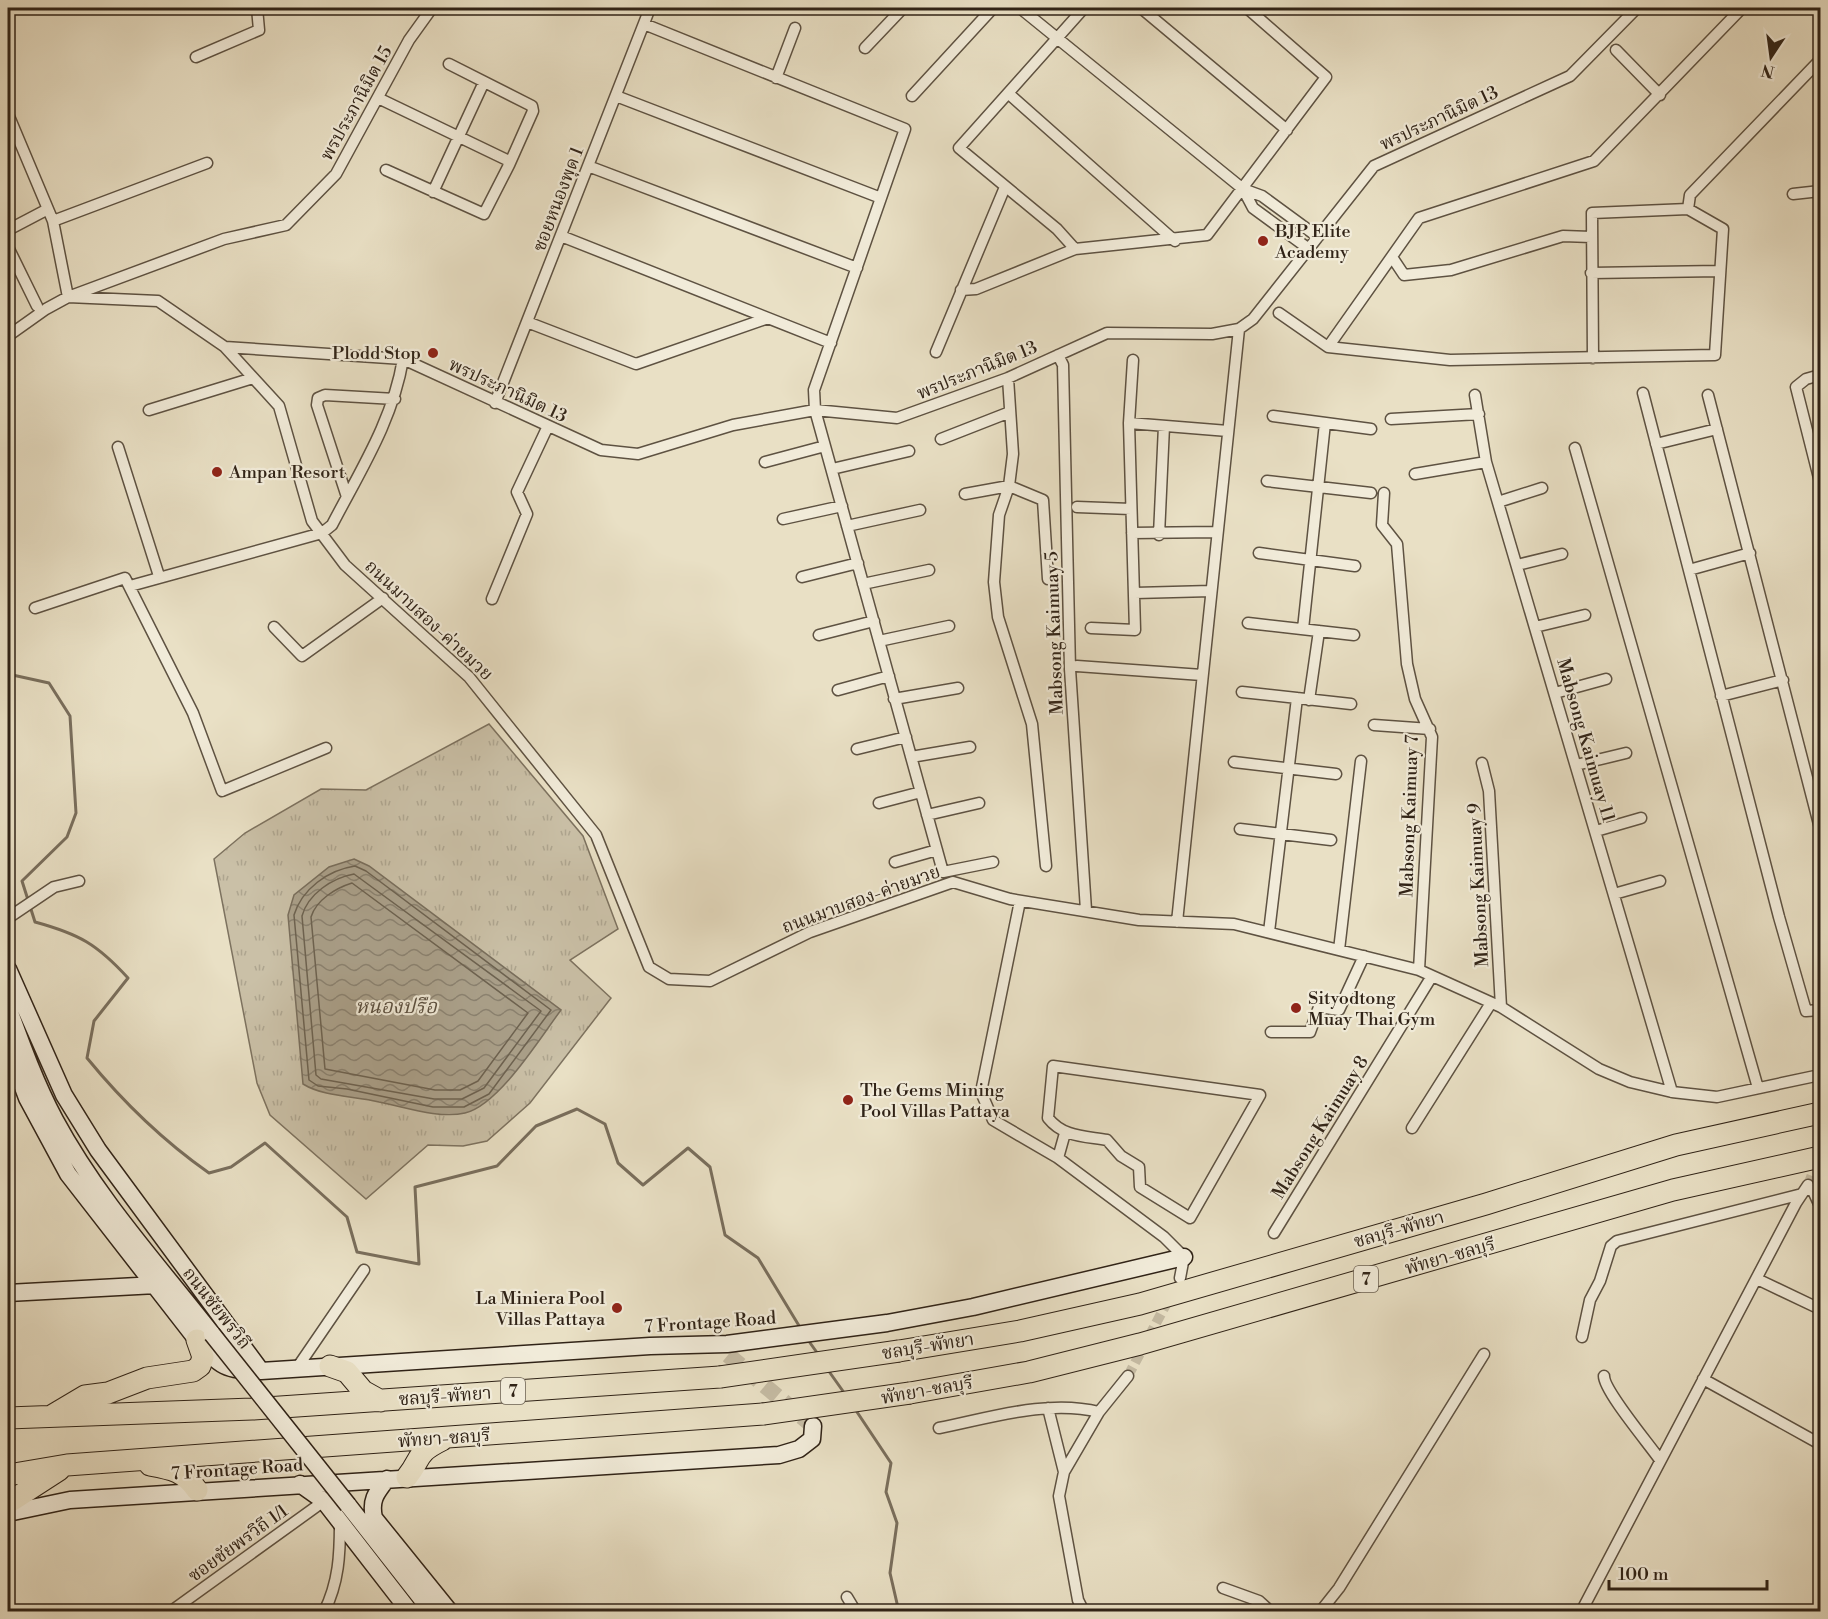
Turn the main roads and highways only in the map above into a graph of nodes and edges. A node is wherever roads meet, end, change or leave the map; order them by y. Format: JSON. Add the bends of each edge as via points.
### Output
{"nodes":[{"id":1,"x":8,"y":969,"type":"edge"},
{"id":2,"x":8,"y":1007,"type":"edge"},
{"id":3,"x":8,"y":1051,"type":"edge"},
{"id":4,"x":1821,"y":1113,"type":"edge"},
{"id":5,"x":1821,"y":1157,"type":"edge"},
{"id":6,"x":1184,"y":1257,"type":"road end"},
{"id":7,"x":156,"y":1285,"type":"junction"},
{"id":8,"x":8,"y":1293,"type":"edge"},
{"id":9,"x":204,"y":1337,"type":"junction"},
{"id":10,"x":330,"y":1366,"type":"junction"},
{"id":11,"x":231,"y":1370,"type":"joint"},
{"id":12,"x":261,"y":1371,"type":"junction"},
{"id":13,"x":381,"y":1401,"type":"junction"},
{"id":14,"x":50,"y":1417,"type":"junction"},
{"id":15,"x":8,"y":1418,"type":"edge"},
{"id":16,"x":813,"y":1426,"type":"dead end"},
{"id":17,"x":448,"y":1437,"type":"junction"},
{"id":18,"x":123,"y":1461,"type":"junction"},
{"id":19,"x":67,"y":1465,"type":"junction"},
{"id":20,"x":8,"y":1475,"type":"edge"},
{"id":21,"x":397,"y":1478,"type":"junction"},
{"id":22,"x":300,"y":1484,"type":"junction"},
{"id":23,"x":197,"y":1490,"type":"junction"},
{"id":24,"x":8,"y":1503,"type":"edge"},
{"id":25,"x":8,"y":1513,"type":"edge"},
{"id":26,"x":344,"y":1513,"type":"junction"},
{"id":27,"x":374,"y":1518,"type":"junction"},
{"id":28,"x":410,"y":1611,"type":"edge"},
{"id":29,"x":432,"y":1611,"type":"edge"},
{"id":30,"x":450,"y":1611,"type":"edge"}],
"edges":[{"from":1,"to":12,"type":"main road","name":"ถนนชัยพรวิถี","via":[[64,1095],[98,1150]]},
{"from":2,"to":9,"type":"main road","name":"ถนนชัยพรวิถี","via":[[28,1063],[91,1179]]},
{"from":3,"to":7,"type":"main road","name":"ถนนชัยพรวิถี","via":[[27,1098],[68,1174]]},
{"from":4,"to":13,"type":"highway","name":"ชลบุรี-พัทยา","number":"7","bridge":true,"via":[[1676,1145],[1140,1304],[1020,1331],[720,1377]]},
{"from":5,"to":17,"type":"highway","name":"พัทยา-ชลบุรี","number":"7","bridge":true,"via":[[1673,1190],[1140,1344],[1029,1372],[910,1394],[763,1414]]},
{"from":6,"to":10,"type":"main road","name":"7 Frontage Road","via":[[973,1307],[748,1341],[728,1349],[650,1346]]},
{"from":7,"to":8,"type":"main road"},
{"from":7,"to":9,"type":"main road","name":"ถนนชัยพรวิถี"},
{"from":9,"to":11,"type":"main road","name":"ถนนชัยพรวิถี","via":[[216,1361]]},
{"from":9,"to":14,"type":"highway","via":[[203,1357],[193,1371],[147,1377],[108,1393],[85,1396]]},
{"from":9,"to":26,"type":"main road","name":"ถนนชัยพรวิถี","bridge":true},
{"from":10,"to":12,"type":"main road","name":"7 Frontage Road"},
{"from":10,"to":13,"type":"highway","via":[[347,1372],[363,1391]]},
{"from":11,"to":12,"type":"main road","name":"7 Frontage Road"},
{"from":13,"to":14,"type":"highway","name":"ชลบุรี-พัทยา","number":"7"},
{"from":14,"to":15,"type":"highway","name":"ชลบุรี-พัทยา","number":"7"},
{"from":16,"to":21,"type":"main road","name":"7 Frontage Road","via":[[812,1439],[799,1449],[779,1455]]},
{"from":17,"to":18,"type":"highway","name":"พัทยา-ชลบุรี","number":"7"},
{"from":17,"to":21,"type":"highway","via":[[428,1447]]},
{"from":18,"to":19,"type":"highway","name":"พัทยา-ชลบุรี","number":"7"},
{"from":18,"to":23,"type":"highway","via":[[177,1470]]},
{"from":19,"to":20,"type":"highway","name":"พัทยา-ชลบุรี","number":"7"},
{"from":19,"to":24,"type":"highway"},
{"from":21,"to":22,"type":"main road","name":"7 Frontage Road"},
{"from":21,"to":27,"type":"main road","via":[[375,1494],[371,1504]]},
{"from":22,"to":23,"type":"main road","name":"7 Frontage Road"},
{"from":22,"to":26,"type":"main road","name":"ถนนชัยพรวิถี"},
{"from":23,"to":25,"type":"main road","name":"7 Frontage Road","via":[[70,1500]]},
{"from":26,"to":27,"type":"main road","via":[[343,1505],[350,1499],[360,1502]]},
{"from":26,"to":28,"type":"main road","name":"ถนนชัยพรวิถี"},
{"from":26,"to":29,"type":"main road","name":"ถนนชัยพรวิถี"},
{"from":27,"to":30,"type":"main road"}]}
